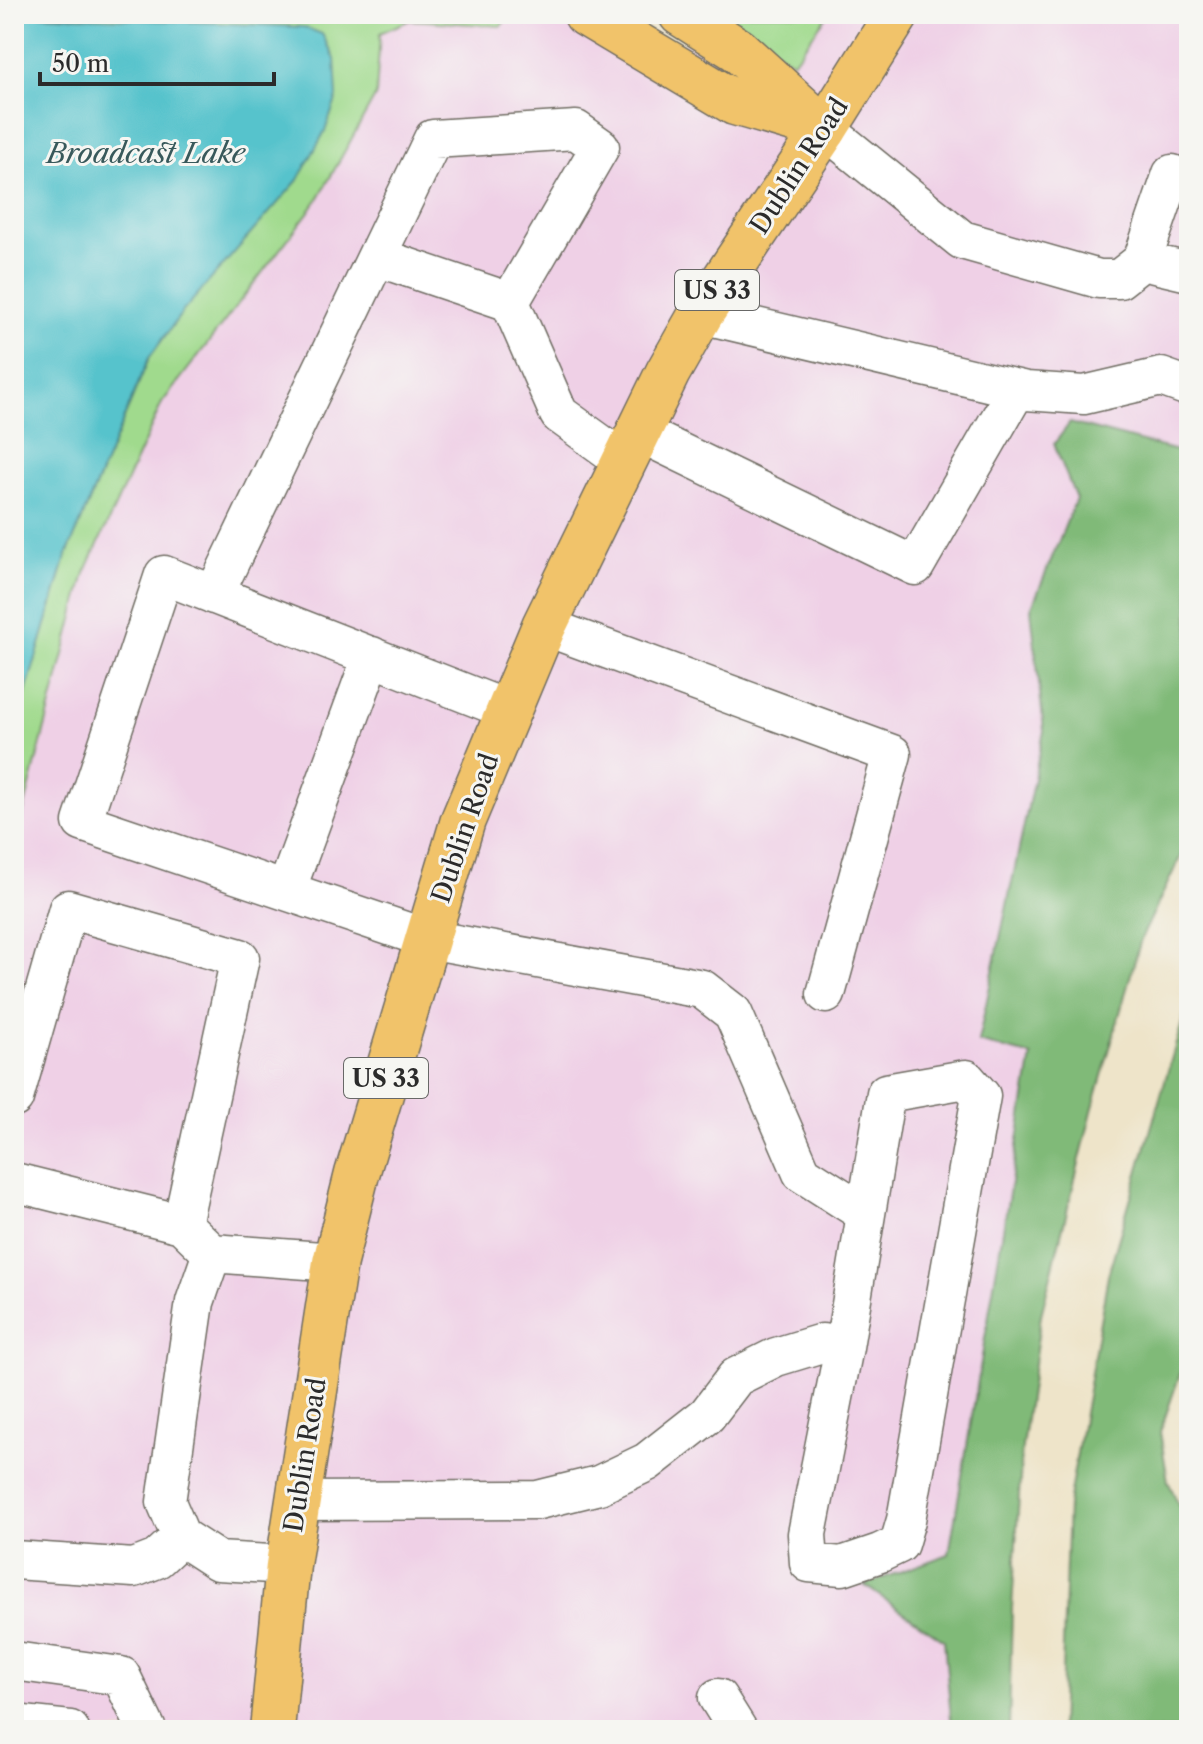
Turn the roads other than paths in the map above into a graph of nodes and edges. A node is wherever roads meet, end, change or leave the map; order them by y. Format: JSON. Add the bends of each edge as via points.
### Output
{"nodes":[{"id":1,"x":586,"y":14,"type":"edge"},
{"id":2,"x":681,"y":14,"type":"edge"},
{"id":3,"x":897,"y":14,"type":"edge"},
{"id":4,"x":825,"y":129,"type":"junction"},
{"id":5,"x":1189,"y":181,"type":"edge"},
{"id":6,"x":377,"y":257,"type":"junction"},
{"id":7,"x":1142,"y":261,"type":"junction"},
{"id":8,"x":1189,"y":272,"type":"edge"},
{"id":9,"x":510,"y":302,"type":"junction"},
{"id":10,"x":701,"y":314,"type":"junction"},
{"id":11,"x":1189,"y":387,"type":"edge"},
{"id":12,"x":1017,"y":389,"type":"junction"},
{"id":13,"x":631,"y":446,"type":"junction"},
{"id":14,"x":214,"y":595,"type":"junction"},
{"id":15,"x":544,"y":626,"type":"junction"},
{"id":16,"x":372,"y":656,"type":"junction"},
{"id":17,"x":508,"y":710,"type":"junction"},
{"id":18,"x":286,"y":891,"type":"junction"},
{"id":19,"x":428,"y":939,"type":"junction"},
{"id":20,"x":826,"y":994,"type":"dead end"},
{"id":21,"x":14,"y":1098,"type":"edge"},
{"id":22,"x":14,"y":1182,"type":"edge"},
{"id":23,"x":866,"y":1214,"type":"junction"},
{"id":24,"x":182,"y":1224,"type":"junction"},
{"id":25,"x":212,"y":1253,"type":"junction"},
{"id":26,"x":335,"y":1262,"type":"junction"},
{"id":27,"x":844,"y":1347,"type":"junction"},
{"id":28,"x":298,"y":1501,"type":"junction"},
{"id":29,"x":181,"y":1537,"type":"junction"},
{"id":30,"x":14,"y":1560,"type":"edge"},
{"id":31,"x":288,"y":1565,"type":"junction"},
{"id":32,"x":14,"y":1661,"type":"edge"},
{"id":33,"x":14,"y":1724,"type":"edge"},
{"id":34,"x":70,"y":1730,"type":"edge"},
{"id":35,"x":147,"y":1730,"type":"edge"},
{"id":36,"x":272,"y":1730,"type":"edge"}],
"edges":[{"from":1,"to":4,"type":"main road","via":[[735,103]]},
{"from":2,"to":4,"type":"main road","via":[[738,50]]},
{"from":3,"to":4,"type":"main road","name":"Dublin Road","number":"US 33"},
{"from":4,"to":7,"type":"lane","via":[[962,240],[1099,279],[1119,279]]},
{"from":4,"to":10,"type":"main road","name":"Dublin Road","number":"US 33"},
{"from":5,"to":7,"type":"lane","via":[[1172,174]]},
{"from":6,"to":9,"type":"lane"},
{"from":6,"to":9,"type":"lane","via":[[433,139],[576,130],[600,147]]},
{"from":6,"to":14,"type":"lane"},
{"from":7,"to":8,"type":"lane"},
{"from":9,"to":13,"type":"lane","via":[[559,414]]},
{"from":10,"to":12,"type":"lane"},
{"from":10,"to":13,"type":"main road","name":"Dublin Road","number":"US 33"},
{"from":11,"to":12,"type":"lane","via":[[1161,377],[1084,395]]},
{"from":12,"to":13,"type":"lane","via":[[915,566]]},
{"from":13,"to":15,"type":"main road","name":"Dublin Road","number":"US 33"},
{"from":14,"to":16,"type":"lane"},
{"from":14,"to":18,"type":"lane","via":[[164,575],[82,822]]},
{"from":15,"to":17,"type":"main road","name":"Dublin Road","number":"US 33"},
{"from":15,"to":20,"type":"lane","via":[[892,754]]},
{"from":16,"to":17,"type":"lane"},
{"from":16,"to":18,"type":"lane"},
{"from":17,"to":19,"type":"main road","name":"Dublin Road","number":"US 33","via":[[463,820]]},
{"from":18,"to":19,"type":"lane"},
{"from":19,"to":23,"type":"lane","via":[[702,989],[733,1013],[802,1173]]},
{"from":19,"to":26,"type":"main road","name":"Dublin Road","number":"US 33"},
{"from":21,"to":24,"type":"lane","via":[[68,909],[240,958]]},
{"from":22,"to":24,"type":"lane"},
{"from":23,"to":27,"type":"lane"},
{"from":23,"to":27,"type":"lane","via":[[886,1093],[966,1079],[981,1096],[906,1520],[899,1544],[842,1566],[809,1563],[807,1534]]},
{"from":24,"to":25,"type":"lane"},
{"from":25,"to":26,"type":"lane"},
{"from":25,"to":29,"type":"lane","via":[[195,1302],[166,1502]]},
{"from":26,"to":28,"type":"main road","name":"Dublin Road","number":"US 33"},
{"from":27,"to":28,"type":"lane","via":[[822,1343],[736,1377],[707,1415],[683,1434],[647,1462],[599,1485],[538,1500]]},
{"from":28,"to":31,"type":"main road","name":"Dublin Road","number":"US 33"},
{"from":29,"to":30,"type":"lane","via":[[157,1559],[134,1568]]},
{"from":29,"to":31,"type":"lane","via":[[218,1561]]},
{"from":31,"to":36,"type":"main road","name":"Dublin Road","number":"US 33"},
{"from":32,"to":35,"type":"lane","via":[[121,1676]]},
{"from":33,"to":34,"type":"lane"}]}
